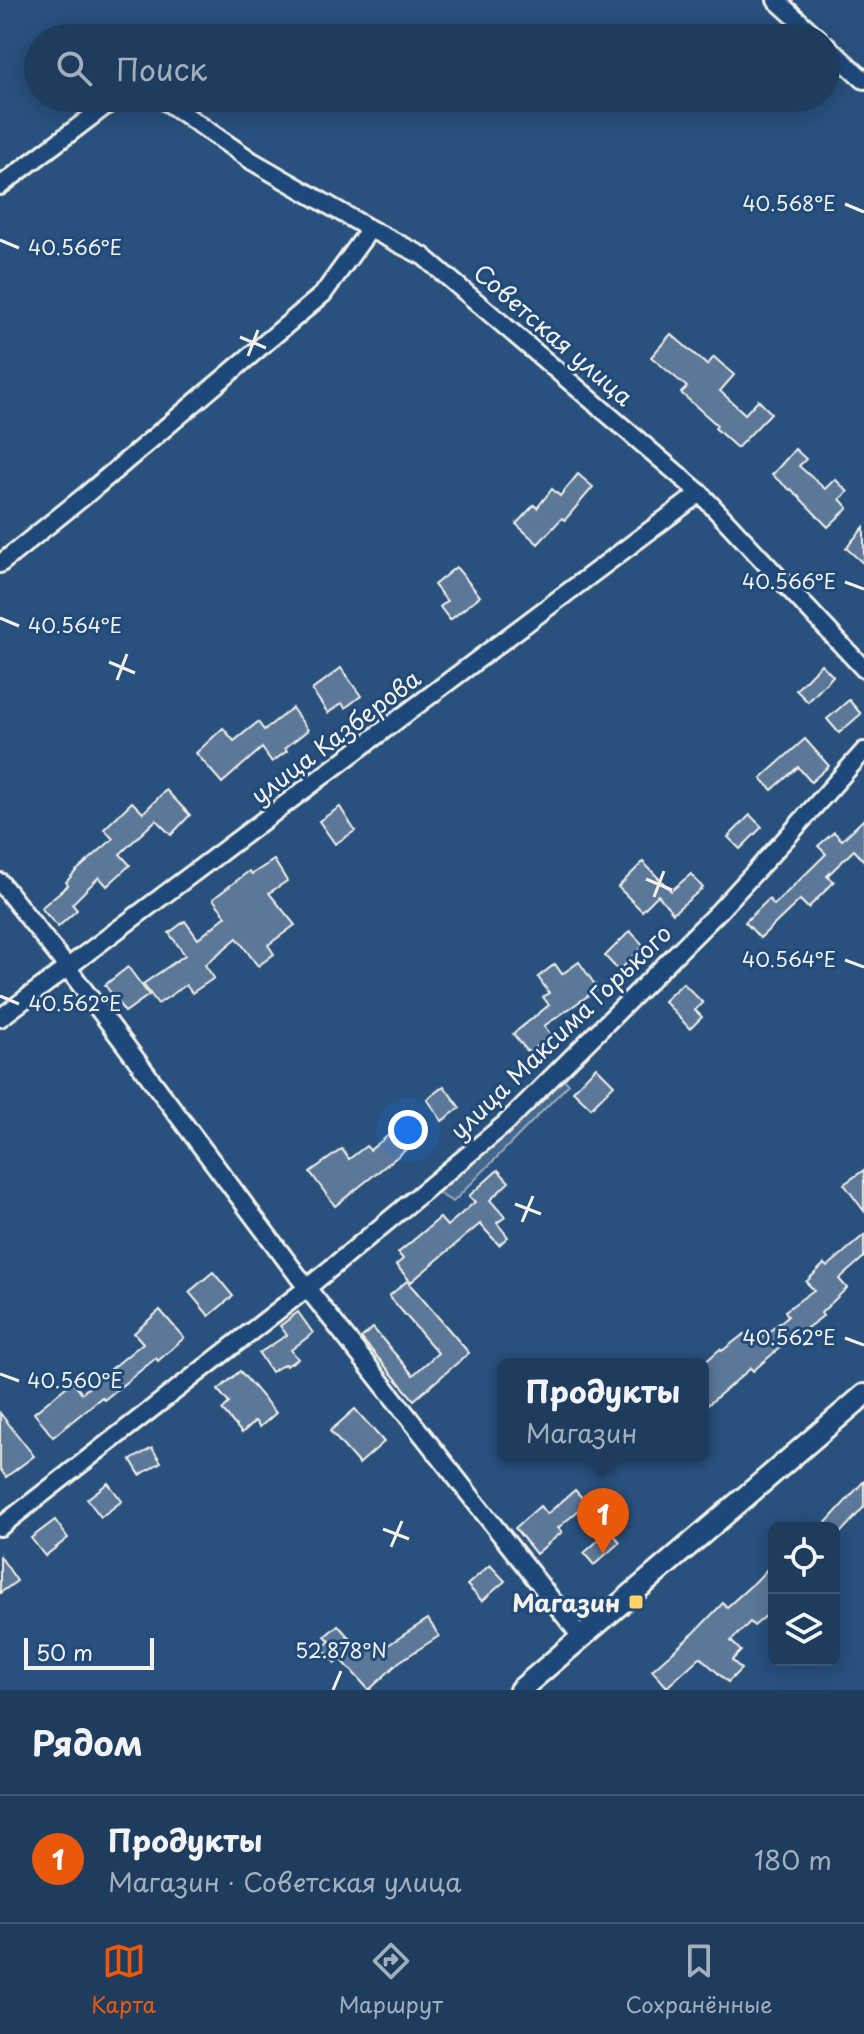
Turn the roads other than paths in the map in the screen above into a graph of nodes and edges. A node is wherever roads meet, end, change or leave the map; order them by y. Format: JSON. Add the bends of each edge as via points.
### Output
{"nodes":[{"id":1,"x":776,"y":0,"type":"edge"},
{"id":2,"x":803,"y":24,"type":"edge"},
{"id":3,"x":840,"y":58,"type":"edge"},
{"id":4,"x":864,"y":80,"type":"edge"},
{"id":5,"x":97,"y":112,"type":"edge"},
{"id":6,"x":181,"y":112,"type":"edge"},
{"id":7,"x":0,"y":186,"type":"edge"},
{"id":8,"x":370,"y":229,"type":"junction"},
{"id":9,"x":700,"y":493,"type":"junction"},
{"id":10,"x":0,"y":564,"type":"edge"},
{"id":11,"x":864,"y":669,"type":"edge"},
{"id":12,"x":864,"y":751,"type":"edge"},
{"id":13,"x":0,"y":882,"type":"edge"},
{"id":14,"x":67,"y":967,"type":"junction"},
{"id":15,"x":0,"y":1018,"type":"edge"},
{"id":16,"x":307,"y":1288,"type":"junction"},
{"id":17,"x":864,"y":1395,"type":"edge"},
{"id":18,"x":0,"y":1527,"type":"edge"},
{"id":19,"x":582,"y":1638,"type":"junction"},
{"id":20,"x":520,"y":1690,"type":"edge"}],
"edges":[{"from":1,"to":2,"type":"street"},
{"from":3,"to":4,"type":"street"},
{"from":5,"to":7,"type":"street"},
{"from":6,"to":8,"type":"street","name":"Советская улица","via":[[252,161]]},
{"from":8,"to":9,"type":"street","name":"Советская улица","via":[[423,256]]},
{"from":8,"to":10,"type":"street","via":[[323,294]]},
{"from":9,"to":11,"type":"street","name":"Советская улица"},
{"from":9,"to":14,"type":"street","name":"улица Казберова"},
{"from":12,"to":16,"type":"street","name":"улица Максима Горького","via":[[719,911],[505,1124]]},
{"from":13,"to":14,"type":"street"},
{"from":14,"to":15,"type":"street","name":"улица Казберова"},
{"from":14,"to":16,"type":"street"},
{"from":16,"to":18,"type":"street","name":"улица Максима Горького"},
{"from":16,"to":19,"type":"street"},
{"from":17,"to":19,"type":"street"},
{"from":19,"to":20,"type":"street"}]}
